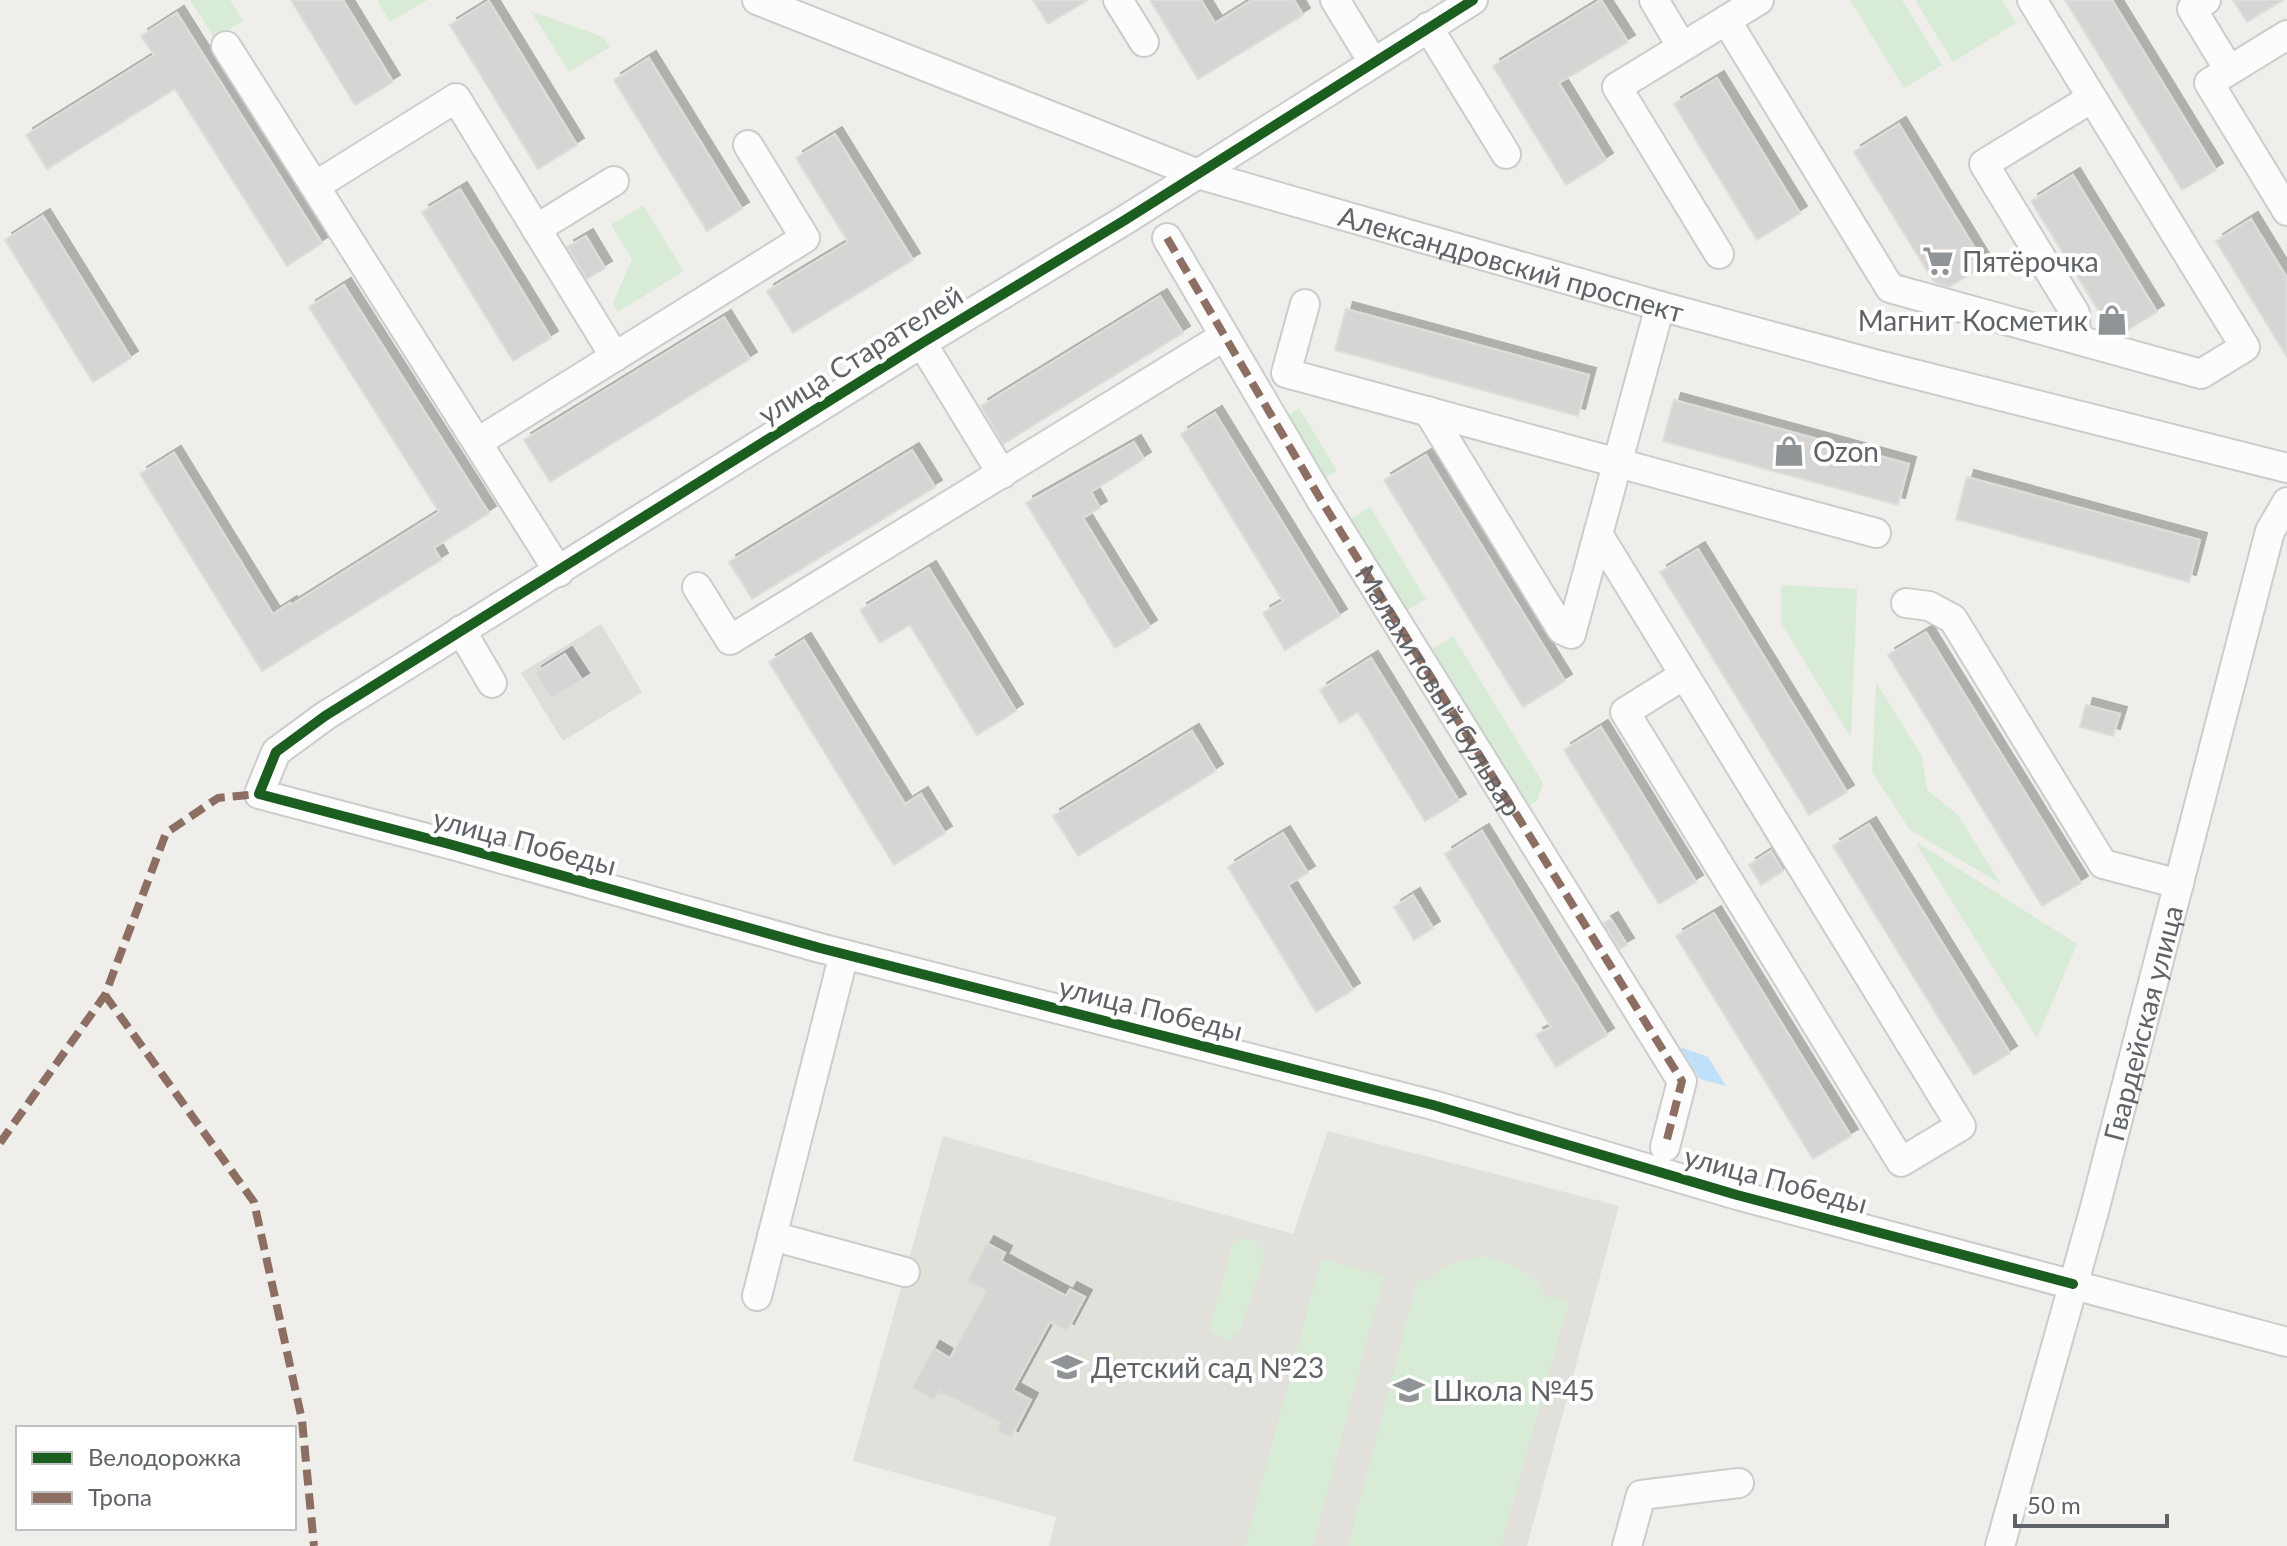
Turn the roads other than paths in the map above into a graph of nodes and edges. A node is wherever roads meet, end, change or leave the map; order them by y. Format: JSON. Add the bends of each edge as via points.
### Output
{"nodes":[{"id":1,"x":757,"y":0,"type":"edge"},
{"id":2,"x":1118,"y":0,"type":"edge"},
{"id":3,"x":1335,"y":0,"type":"edge"},
{"id":4,"x":1473,"y":0,"type":"edge"},
{"id":5,"x":1654,"y":0,"type":"edge"},
{"id":6,"x":1759,"y":0,"type":"edge"},
{"id":7,"x":2032,"y":0,"type":"edge"},
{"id":8,"x":2206,"y":0,"type":"edge"},
{"id":9,"x":1726,"y":20,"type":"junction"},
{"id":10,"x":1428,"y":27,"type":"junction"},
{"id":11,"x":2287,"y":35,"type":"edge"},
{"id":12,"x":1144,"y":42,"type":"dead end"},
{"id":13,"x":226,"y":46,"type":"dead end"},
{"id":14,"x":1682,"y":47,"type":"junction"},
{"id":15,"x":1373,"y":62,"type":"junction"},
{"id":16,"x":2229,"y":70,"type":"junction"},
{"id":17,"x":2092,"y":98,"type":"junction"},
{"id":18,"x":748,"y":145,"type":"dead end"},
{"id":19,"x":1506,"y":154,"type":"dead end"},
{"id":20,"x":1198,"y":174,"type":"junction"},
{"id":21,"x":614,"y":181,"type":"dead end"},
{"id":22,"x":315,"y":186,"type":"junction"},
{"id":23,"x":2287,"y":211,"type":"edge"},
{"id":24,"x":536,"y":229,"type":"junction"},
{"id":25,"x":1167,"y":238,"type":"dead end"},
{"id":26,"x":1719,"y":254,"type":"dead end"},
{"id":27,"x":1305,"y":304,"type":"dead end"},
{"id":28,"x":1660,"y":306,"type":"junction"},
{"id":29,"x":1223,"y":337,"type":"junction"},
{"id":30,"x":2076,"y":339,"type":"junction"},
{"id":31,"x":922,"y":343,"type":"junction"},
{"id":32,"x":615,"y":357,"type":"junction"},
{"id":33,"x":1428,"y":411,"type":"junction"},
{"id":34,"x":478,"y":442,"type":"junction"},
{"id":35,"x":1618,"y":463,"type":"junction"},
{"id":36,"x":2287,"y":468,"type":"edge"},
{"id":37,"x":1002,"y":474,"type":"junction"},
{"id":38,"x":2287,"y":502,"type":"edge"},
{"id":39,"x":1876,"y":533,"type":"dead end"},
{"id":40,"x":1598,"y":534,"type":"junction"},
{"id":41,"x":559,"y":572,"type":"junction"},
{"id":42,"x":697,"y":587,"type":"dead end"},
{"id":43,"x":1906,"y":603,"type":"dead end"},
{"id":44,"x":461,"y":630,"type":"junction"},
{"id":45,"x":1684,"y":675,"type":"junction"},
{"id":46,"x":492,"y":683,"type":"dead end"},
{"id":47,"x":276,"y":752,"type":"joint"},
{"id":48,"x":2179,"y":884,"type":"junction"},
{"id":49,"x":844,"y":954,"type":"junction"},
{"id":50,"x":1665,"y":1147,"type":"dead end"},
{"id":51,"x":772,"y":1236,"type":"junction"},
{"id":52,"x":905,"y":1272,"type":"dead end"},
{"id":53,"x":2073,"y":1284,"type":"junction"},
{"id":54,"x":757,"y":1296,"type":"dead end"},
{"id":55,"x":2287,"y":1342,"type":"edge"},
{"id":56,"x":1739,"y":1483,"type":"dead end"},
{"id":57,"x":1627,"y":1546,"type":"edge"},
{"id":58,"x":2000,"y":1546,"type":"edge"}],
"edges":[{"from":1,"to":20,"type":"street","name":"Александровский проспект"},
{"from":2,"to":12,"type":"street"},
{"from":3,"to":15,"type":"street"},
{"from":4,"to":10,"type":"street","name":"улица Старателей"},
{"from":5,"to":14,"type":"street"},
{"from":6,"to":9,"type":"street"},
{"from":7,"to":17,"type":"street"},
{"from":8,"to":16,"type":"street","via":[[2192,9]]},
{"from":9,"to":14,"type":"street"},
{"from":9,"to":30,"type":"street","via":[[1890,288]]},
{"from":10,"to":15,"type":"street","name":"улица Старателей"},
{"from":10,"to":19,"type":"street"},
{"from":11,"to":16,"type":"street"},
{"from":13,"to":22,"type":"street"},
{"from":14,"to":26,"type":"street","via":[[1617,87]]},
{"from":15,"to":20,"type":"street","name":"улица Старателей"},
{"from":16,"to":23,"type":"street","via":[[2209,83]]},
{"from":17,"to":30,"type":"street","via":[[1984,164],[2075,313]]},
{"from":17,"to":30,"type":"street","via":[[2245,347],[2201,374]]},
{"from":18,"to":32,"type":"street","via":[[805,238]]},
{"from":20,"to":28,"type":"street","name":"Александровский проспект"},
{"from":20,"to":31,"type":"street","name":"улица Старателей"},
{"from":21,"to":24,"type":"street"},
{"from":22,"to":24,"type":"street","via":[[456,98]]},
{"from":22,"to":34,"type":"street"},
{"from":24,"to":32,"type":"street"},
{"from":25,"to":29,"type":"street","name":"Малахитовый бульвар"},
{"from":27,"to":33,"type":"street","via":[[1286,373]]},
{"from":28,"to":35,"type":"street"},
{"from":28,"to":36,"type":"street","name":"Александровский проспект"},
{"from":29,"to":37,"type":"street"},
{"from":29,"to":50,"type":"street","name":"Малахитовый бульвар","via":[[1682,1081]]},
{"from":31,"to":37,"type":"street"},
{"from":31,"to":41,"type":"street","name":"улица Старателей"},
{"from":32,"to":34,"type":"street"},
{"from":33,"to":35,"type":"street"},
{"from":33,"to":40,"type":"street","via":[[1562,630],[1571,634]]},
{"from":34,"to":41,"type":"street"},
{"from":35,"to":39,"type":"street"},
{"from":35,"to":40,"type":"street"},
{"from":37,"to":42,"type":"street","via":[[730,640]]},
{"from":38,"to":48,"type":"street","name":"Гвардейская улица","via":[[2270,531]]},
{"from":40,"to":45,"type":"street"},
{"from":41,"to":44,"type":"street","name":"улица Старателей"},
{"from":43,"to":48,"type":"street","via":[[1929,606],[1953,619],[2103,864]]},
{"from":44,"to":46,"type":"street"},
{"from":44,"to":47,"type":"street","name":"улица Старателей"},
{"from":45,"to":45,"type":"street","via":[[1625,712],[1901,1162],[1961,1126]]},
{"from":47,"to":49,"type":"street","name":"улица Победы","via":[[259,794]]},
{"from":48,"to":53,"type":"street","name":"Гвардейская улица"},
{"from":49,"to":51,"type":"street"},
{"from":49,"to":53,"type":"street","name":"улица Победы","via":[[1433,1105],[1737,1195]]},
{"from":51,"to":52,"type":"street"},
{"from":51,"to":54,"type":"street"},
{"from":53,"to":55,"type":"street","name":"улица Победы"},
{"from":53,"to":58,"type":"street","name":"Гвардейская улица"},
{"from":56,"to":57,"type":"street","via":[[1641,1495]]}]}
